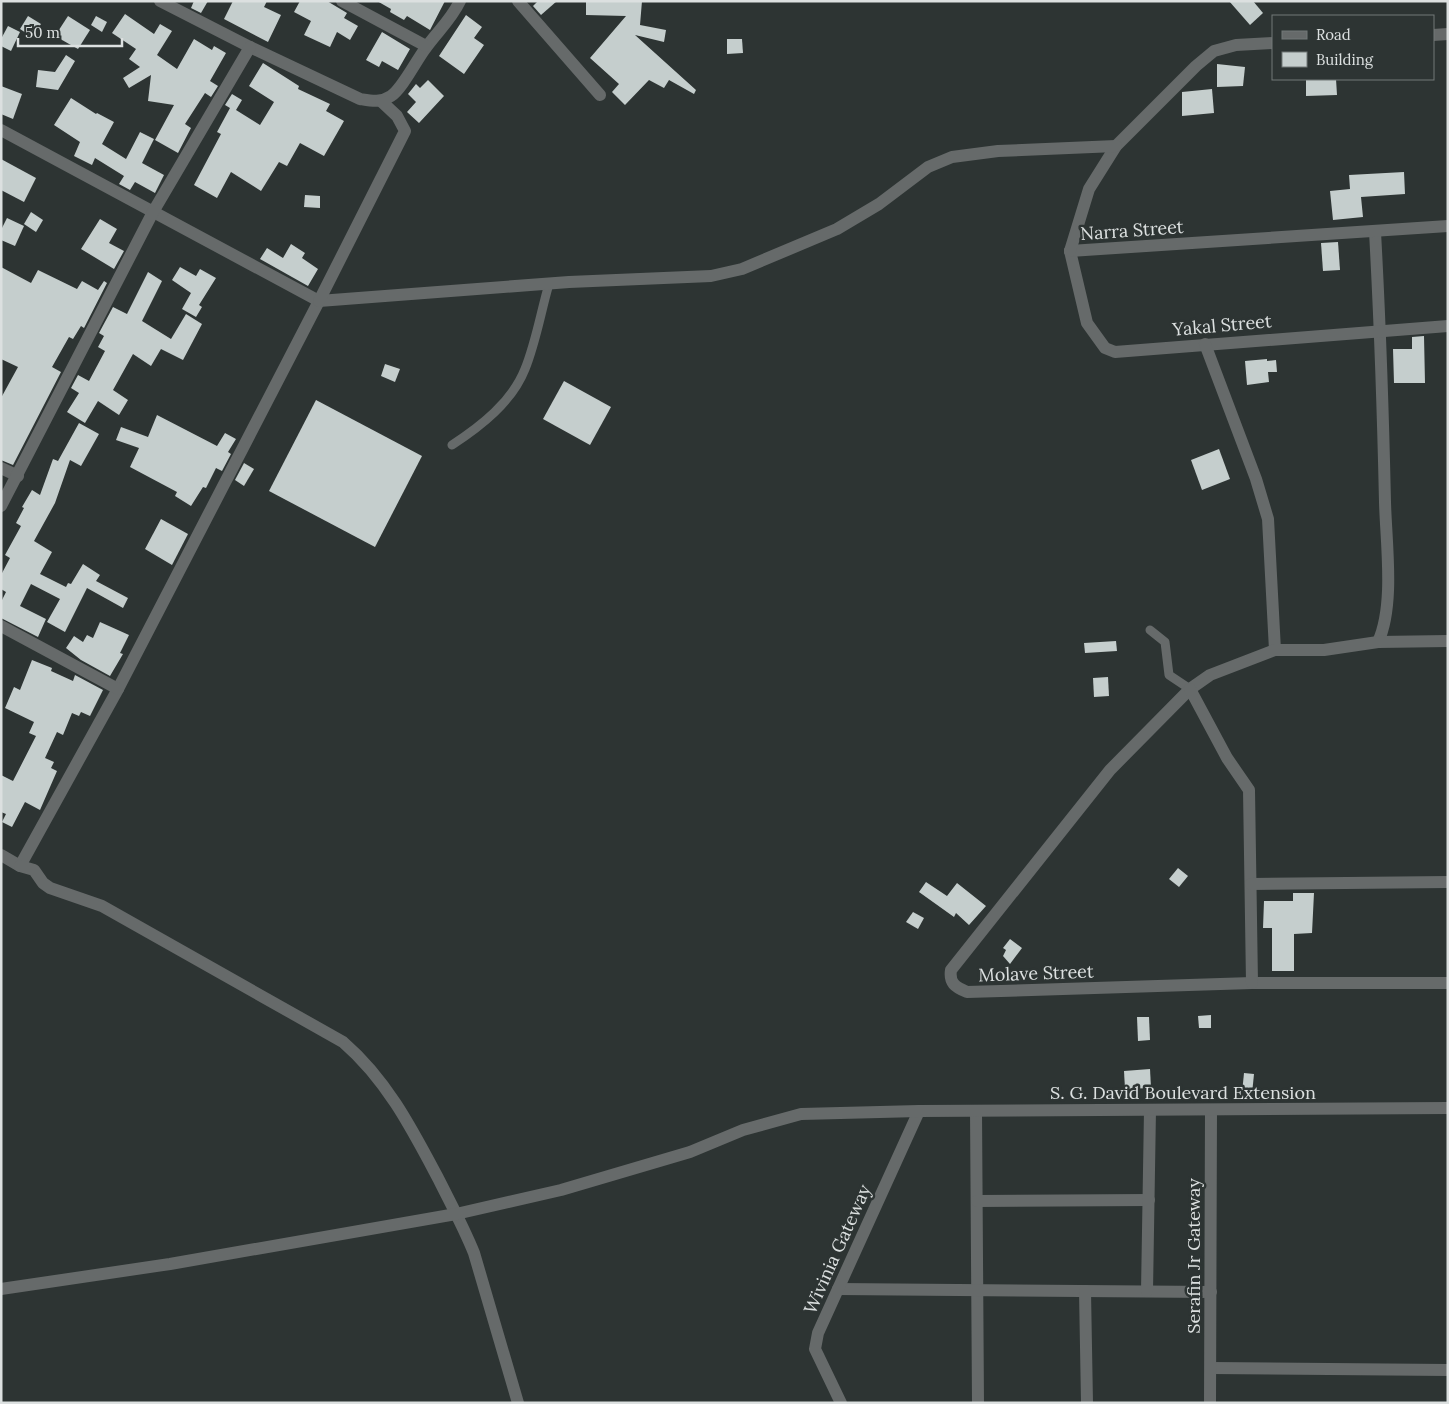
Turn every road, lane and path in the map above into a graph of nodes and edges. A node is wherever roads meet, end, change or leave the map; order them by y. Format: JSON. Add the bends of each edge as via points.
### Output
{"nodes":[{"id":1,"x":160,"y":1,"type":"edge"},
{"id":2,"x":342,"y":1,"type":"edge"},
{"id":3,"x":460,"y":1,"type":"edge"},
{"id":4,"x":518,"y":1,"type":"edge"},
{"id":5,"x":1434,"y":34,"type":"edge"},
{"id":6,"x":1448,"y":34,"type":"edge"},
{"id":7,"x":1272,"y":43,"type":"edge"},
{"id":8,"x":426,"y":46,"type":"junction"},
{"id":9,"x":250,"y":47,"type":"junction"},
{"id":10,"x":600,"y":95,"type":"dead end"},
{"id":11,"x":381,"y":101,"type":"junction"},
{"id":12,"x":1,"y":130,"type":"edge"},
{"id":13,"x":1116,"y":146,"type":"junction"},
{"id":14,"x":153,"y":212,"type":"junction"},
{"id":15,"x":1448,"y":226,"type":"edge"},
{"id":16,"x":1375,"y":232,"type":"junction"},
{"id":17,"x":1070,"y":252,"type":"junction"},
{"id":18,"x":549,"y":284,"type":"junction"},
{"id":19,"x":319,"y":301,"type":"junction"},
{"id":20,"x":1448,"y":326,"type":"edge"},
{"id":21,"x":1380,"y":330,"type":"junction"},
{"id":22,"x":1205,"y":344,"type":"junction"},
{"id":23,"x":452,"y":446,"type":"dead end"},
{"id":24,"x":1,"y":468,"type":"edge"},
{"id":25,"x":18,"y":476,"type":"junction"},
{"id":26,"x":1,"y":506,"type":"edge"},
{"id":27,"x":1,"y":626,"type":"edge"},
{"id":28,"x":1150,"y":630,"type":"dead end"},
{"id":29,"x":1448,"y":641,"type":"edge"},
{"id":30,"x":1378,"y":642,"type":"junction"},
{"id":31,"x":1275,"y":650,"type":"junction"},
{"id":32,"x":118,"y":689,"type":"junction"},
{"id":33,"x":1190,"y":689,"type":"junction"},
{"id":34,"x":1,"y":855,"type":"edge"},
{"id":35,"x":20,"y":866,"type":"junction"},
{"id":36,"x":1448,"y":882,"type":"edge"},
{"id":37,"x":1251,"y":884,"type":"junction"},
{"id":38,"x":1252,"y":983,"type":"junction"},
{"id":39,"x":1448,"y":983,"type":"edge"},
{"id":40,"x":1448,"y":1108,"type":"edge"},
{"id":41,"x":976,"y":1110,"type":"junction"},
{"id":42,"x":1150,"y":1110,"type":"junction"},
{"id":43,"x":1211,"y":1110,"type":"junction"},
{"id":44,"x":919,"y":1111,"type":"junction"},
{"id":45,"x":1149,"y":1200,"type":"junction"},
{"id":46,"x":977,"y":1201,"type":"junction"},
{"id":47,"x":456,"y":1214,"type":"junction"},
{"id":48,"x":1,"y":1289,"type":"edge"},
{"id":49,"x":838,"y":1289,"type":"junction"},
{"id":50,"x":978,"y":1290,"type":"junction"},
{"id":51,"x":1085,"y":1291,"type":"junction"},
{"id":52,"x":1147,"y":1291,"type":"junction"},
{"id":53,"x":1211,"y":1292,"type":"junction"},
{"id":54,"x":1211,"y":1368,"type":"junction"},
{"id":55,"x":1448,"y":1370,"type":"edge"},
{"id":56,"x":518,"y":1403,"type":"edge"},
{"id":57,"x":841,"y":1403,"type":"edge"},
{"id":58,"x":978,"y":1403,"type":"edge"},
{"id":59,"x":1087,"y":1403,"type":"edge"},
{"id":60,"x":1210,"y":1403,"type":"edge"}],
"edges":[{"from":1,"to":9,"type":"street"},
{"from":2,"to":8,"type":"street"},
{"from":3,"to":8,"type":"street","via":[[452,16]]},
{"from":4,"to":10,"type":"street"},
{"from":5,"to":6,"type":"street"},
{"from":7,"to":13,"type":"street","name":"Narra Street","via":[[1236,45],[1214,52]]},
{"from":8,"to":11,"type":"street","via":[[393,95]]},
{"from":9,"to":11,"type":"street","via":[[360,99]]},
{"from":9,"to":14,"type":"street"},
{"from":11,"to":19,"type":"street","via":[[397,116],[405,131]]},
{"from":12,"to":14,"type":"street"},
{"from":13,"to":17,"type":"street","name":"Narra Street","via":[[1089,189]]},
{"from":13,"to":18,"type":"street","via":[[998,151],[952,157],[928,167],[879,204],[837,229],[742,270],[711,276]]},
{"from":14,"to":19,"type":"street"},
{"from":14,"to":25,"type":"street"},
{"from":15,"to":16,"type":"street","name":"Narra Street"},
{"from":16,"to":17,"type":"street","name":"Narra Street"},
{"from":16,"to":21,"type":"street"},
{"from":17,"to":22,"type":"street","name":"Yakal Street","via":[[1088,323],[1104,348],[1115,352]]},
{"from":18,"to":19,"type":"street"},
{"from":18,"to":23,"type":"lane","via":[[525,369],[511,393],[480,426]]},
{"from":19,"to":32,"type":"street"},
{"from":20,"to":21,"type":"street","name":"Yakal Street"},
{"from":21,"to":22,"type":"street","name":"Yakal Street"},
{"from":21,"to":30,"type":"street","via":[[1387,573],[1385,626]]},
{"from":22,"to":31,"type":"street","via":[[1268,519]]},
{"from":24,"to":25,"type":"street"},
{"from":25,"to":26,"type":"street"},
{"from":27,"to":32,"type":"street"},
{"from":28,"to":33,"type":"lane","via":[[1165,642],[1169,675]]},
{"from":29,"to":30,"type":"street"},
{"from":30,"to":31,"type":"street","via":[[1324,650]]},
{"from":31,"to":33,"type":"street","via":[[1210,674]]},
{"from":32,"to":35,"type":"street"},
{"from":33,"to":37,"type":"street","via":[[1218,742],[1249,790]]},
{"from":33,"to":38,"type":"street","name":"Molave Street","via":[[1110,770],[951,970],[950,976],[956,988],[967,992]]},
{"from":34,"to":35,"type":"street"},
{"from":35,"to":47,"type":"street","via":[[34,870],[50,888],[102,906],[343,1042],[372,1069],[399,1107]]},
{"from":36,"to":37,"type":"street"},
{"from":37,"to":38,"type":"street"},
{"from":38,"to":39,"type":"street","name":"Molave Street"},
{"from":40,"to":43,"type":"street","name":"S. G. David Boulevard Extension"},
{"from":41,"to":42,"type":"street","name":"S. G. David Boulevard Extension"},
{"from":41,"to":44,"type":"street","name":"S. G. David Boulevard Extension"},
{"from":41,"to":46,"type":"street"},
{"from":42,"to":43,"type":"street","name":"S. G. David Boulevard Extension"},
{"from":42,"to":45,"type":"street"},
{"from":43,"to":53,"type":"street","name":"Serafin Jr Gateway"},
{"from":44,"to":47,"type":"street","name":"S. G. David Boulevard Extension","via":[[801,1114],[743,1130],[690,1152],[570,1187]]},
{"from":44,"to":49,"type":"street","name":"Wivinia Gateway"},
{"from":45,"to":46,"type":"street"},
{"from":45,"to":52,"type":"street"},
{"from":46,"to":50,"type":"street"},
{"from":47,"to":48,"type":"street","name":"S. G. David Boulevard Extension","via":[[170,1264]]},
{"from":47,"to":56,"type":"street","via":[[474,1253]]},
{"from":49,"to":50,"type":"street"},
{"from":49,"to":57,"type":"street","name":"Wivinia Gateway","via":[[818,1333],[815,1349]]},
{"from":50,"to":51,"type":"street"},
{"from":50,"to":58,"type":"street"},
{"from":51,"to":52,"type":"street"},
{"from":51,"to":59,"type":"street"},
{"from":52,"to":53,"type":"street"},
{"from":53,"to":54,"type":"street","name":"Serafin Jr Gateway"},
{"from":54,"to":55,"type":"street"},
{"from":54,"to":60,"type":"street","name":"Serafin Jr Gateway"}]}
